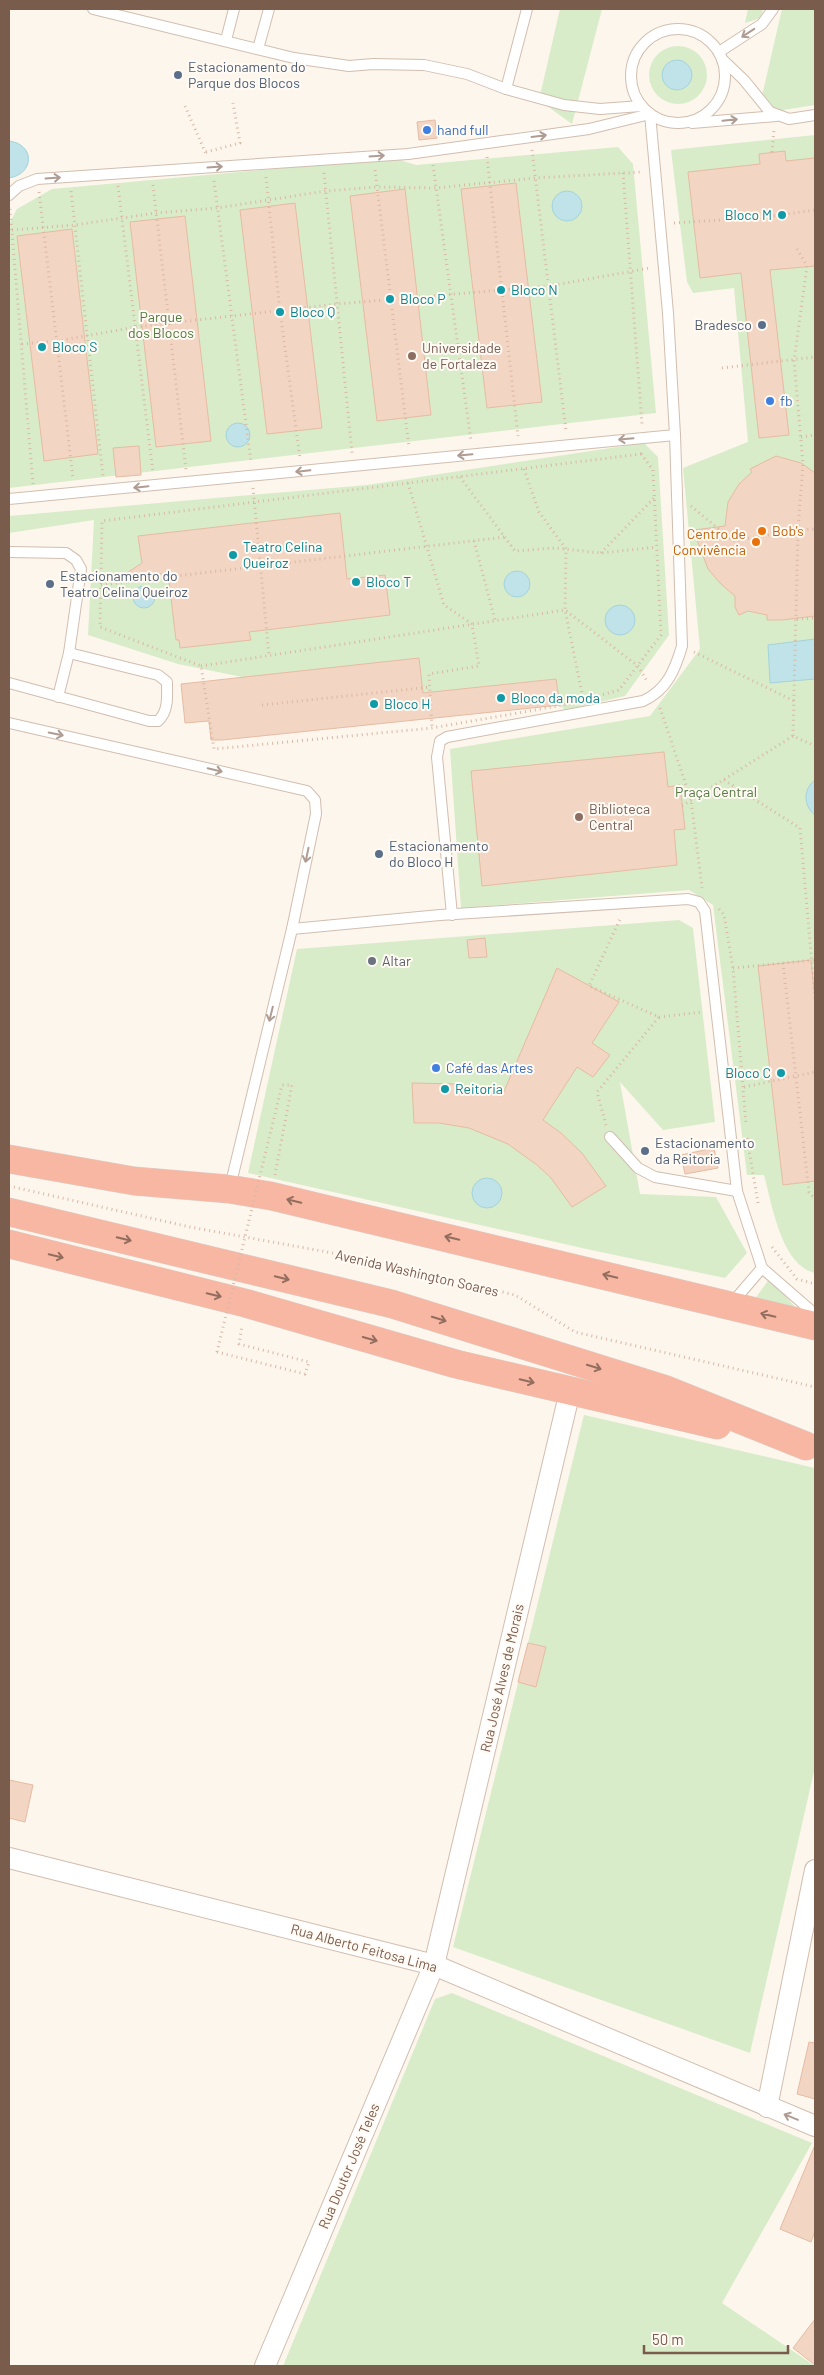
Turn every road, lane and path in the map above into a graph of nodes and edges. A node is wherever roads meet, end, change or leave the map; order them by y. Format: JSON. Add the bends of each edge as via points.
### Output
{"nodes":[{"id":1,"x":93,"y":9,"type":"edge"},
{"id":2,"x":234,"y":9,"type":"edge"},
{"id":3,"x":269,"y":9,"type":"edge"},
{"id":4,"x":528,"y":9,"type":"edge"},
{"id":5,"x":773,"y":9,"type":"edge"},
{"id":6,"x":226,"y":40,"type":"junction"},
{"id":7,"x":258,"y":49,"type":"junction"},
{"id":8,"x":721,"y":55,"type":"junction"},
{"id":9,"x":506,"y":89,"type":"junction"},
{"id":10,"x":233,"y":103,"type":"dead end"},
{"id":11,"x":185,"y":106,"type":"dead end"},
{"id":12,"x":641,"y":106,"type":"junction"},
{"id":13,"x":650,"y":114,"type":"junction"},
{"id":14,"x":815,"y":115,"type":"edge"},
{"id":15,"x":776,"y":116,"type":"junction"},
{"id":16,"x":684,"y":123,"type":"junction"},
{"id":17,"x":530,"y":137,"type":"junction"},
{"id":18,"x":485,"y":143,"type":"junction"},
{"id":19,"x":431,"y":150,"type":"junction"},
{"id":20,"x":205,"y":152,"type":"junction"},
{"id":21,"x":772,"y":152,"type":"dead end"},
{"id":22,"x":374,"y":156,"type":"junction"},
{"id":23,"x":323,"y":159,"type":"junction"},
{"id":24,"x":264,"y":164,"type":"junction"},
{"id":25,"x":212,"y":167,"type":"junction"},
{"id":26,"x":151,"y":171,"type":"junction"},
{"id":27,"x":654,"y":171,"type":"junction"},
{"id":28,"x":623,"y":172,"type":"junction"},
{"id":29,"x":117,"y":174,"type":"junction"},
{"id":30,"x":70,"y":177,"type":"junction"},
{"id":31,"x":535,"y":178,"type":"junction"},
{"id":32,"x":37,"y":179,"type":"junction"},
{"id":33,"x":490,"y":183,"type":"junction"},
{"id":34,"x":378,"y":187,"type":"junction"},
{"id":35,"x":436,"y":188,"type":"junction"},
{"id":36,"x":326,"y":191,"type":"junction"},
{"id":37,"x":9,"y":194,"type":"edge"},
{"id":38,"x":268,"y":198,"type":"junction"},
{"id":39,"x":10,"y":206,"type":"edge"},
{"id":40,"x":217,"y":208,"type":"junction"},
{"id":41,"x":815,"y":210,"type":"edge"},
{"id":42,"x":156,"y":213,"type":"junction"},
{"id":43,"x":122,"y":217,"type":"junction"},
{"id":44,"x":659,"y":224,"type":"junction"},
{"id":45,"x":75,"y":225,"type":"junction"},
{"id":46,"x":43,"y":227,"type":"junction"},
{"id":47,"x":12,"y":230,"type":"junction"},
{"id":48,"x":797,"y":249,"type":"dead end"},
{"id":49,"x":663,"y":265,"type":"junction"},
{"id":50,"x":631,"y":271,"type":"junction"},
{"id":51,"x":548,"y":286,"type":"junction"},
{"id":52,"x":501,"y":290,"type":"junction"},
{"id":53,"x":451,"y":294,"type":"junction"},
{"id":54,"x":390,"y":299,"type":"junction"},
{"id":55,"x":337,"y":304,"type":"junction"},
{"id":56,"x":280,"y":311,"type":"junction"},
{"id":57,"x":232,"y":317,"type":"junction"},
{"id":58,"x":169,"y":324,"type":"junction"},
{"id":59,"x":136,"y":327,"type":"junction"},
{"id":60,"x":88,"y":335,"type":"junction"},
{"id":61,"x":57,"y":341,"type":"junction"},
{"id":62,"x":22,"y":344,"type":"junction"},
{"id":63,"x":815,"y":357,"type":"edge"},
{"id":64,"x":794,"y":360,"type":"junction"},
{"id":65,"x":722,"y":368,"type":"dead end"},
{"id":66,"x":675,"y":436,"type":"junction"},
{"id":67,"x":815,"y":436,"type":"edge"},
{"id":68,"x":643,"y":437,"type":"junction"},
{"id":69,"x":801,"y":437,"type":"junction"},
{"id":70,"x":568,"y":444,"type":"junction"},
{"id":71,"x":520,"y":450,"type":"junction"},
{"id":72,"x":473,"y":454,"type":"junction"},
{"id":73,"x":411,"y":460,"type":"junction"},
{"id":74,"x":353,"y":466,"type":"junction"},
{"id":75,"x":524,"y":469,"type":"junction"},
{"id":76,"x":302,"y":471,"type":"junction"},
{"id":77,"x":253,"y":476,"type":"junction"},
{"id":78,"x":460,"y":477,"type":"junction"},
{"id":79,"x":187,"y":483,"type":"junction"},
{"id":80,"x":408,"y":483,"type":"junction"},
{"id":81,"x":154,"y":486,"type":"junction"},
{"id":82,"x":105,"y":491,"type":"junction"},
{"id":83,"x":75,"y":494,"type":"junction"},
{"id":84,"x":677,"y":494,"type":"junction"},
{"id":85,"x":34,"y":497,"type":"junction"},
{"id":86,"x":654,"y":498,"type":"junction"},
{"id":87,"x":9,"y":499,"type":"edge"},
{"id":88,"x":253,"y":502,"type":"junction"},
{"id":89,"x":815,"y":529,"type":"edge"},
{"id":90,"x":798,"y":530,"type":"junction"},
{"id":91,"x":505,"y":537,"type":"junction"},
{"id":92,"x":474,"y":541,"type":"junction"},
{"id":93,"x":427,"y":546,"type":"junction"},
{"id":94,"x":657,"y":547,"type":"junction"},
{"id":95,"x":566,"y":550,"type":"junction"},
{"id":96,"x":9,"y":552,"type":"edge"},
{"id":97,"x":601,"y":553,"type":"junction"},
{"id":98,"x":260,"y":566,"type":"junction"},
{"id":99,"x":101,"y":585,"type":"junction"},
{"id":100,"x":565,"y":610,"type":"junction"},
{"id":101,"x":815,"y":618,"type":"edge"},
{"id":102,"x":495,"y":620,"type":"junction"},
{"id":103,"x":796,"y":620,"type":"junction"},
{"id":104,"x":472,"y":624,"type":"junction"},
{"id":105,"x":682,"y":646,"type":"junction"},
{"id":106,"x":69,"y":653,"type":"junction"},
{"id":107,"x":269,"y":656,"type":"junction"},
{"id":108,"x":201,"y":666,"type":"junction"},
{"id":109,"x":638,"y":666,"type":"junction"},
{"id":110,"x":9,"y":683,"type":"edge"},
{"id":111,"x":430,"y":687,"type":"junction"},
{"id":112,"x":58,"y":697,"type":"junction"},
{"id":113,"x":583,"y":700,"type":"junction"},
{"id":114,"x":794,"y":701,"type":"junction"},
{"id":115,"x":262,"y":705,"type":"dead end"},
{"id":116,"x":9,"y":723,"type":"edge"},
{"id":117,"x":432,"y":728,"type":"junction"},
{"id":118,"x":793,"y":736,"type":"junction"},
{"id":119,"x":815,"y":746,"type":"edge"},
{"id":120,"x":724,"y":780,"type":"junction"},
{"id":121,"x":682,"y":806,"type":"dead end"},
{"id":122,"x":627,"y":902,"type":"junction"},
{"id":123,"x":452,"y":915,"type":"junction"},
{"id":124,"x":292,"y":929,"type":"junction"},
{"id":125,"x":813,"y":960,"type":"edge"},
{"id":126,"x":783,"y":963,"type":"junction"},
{"id":127,"x":733,"y":968,"type":"dead end"},
{"id":128,"x":815,"y":999,"type":"edge"},
{"id":129,"x":716,"y":1010,"type":"junction"},
{"id":130,"x":659,"y":1017,"type":"junction"},
{"id":131,"x":815,"y":1072,"type":"edge"},
{"id":132,"x":794,"y":1076,"type":"junction"},
{"id":133,"x":744,"y":1087,"type":"dead end"},
{"id":134,"x":610,"y":1137,"type":"joint"},
{"id":135,"x":9,"y":1159,"type":"edge"},
{"id":136,"x":9,"y":1186,"type":"edge"},
{"id":137,"x":229,"y":1189,"type":"junction"},
{"id":138,"x":737,"y":1191,"type":"junction"},
{"id":139,"x":271,"y":1196,"type":"junction"},
{"id":140,"x":815,"y":1199,"type":"edge"},
{"id":141,"x":9,"y":1212,"type":"edge"},
{"id":142,"x":9,"y":1244,"type":"edge"},
{"id":143,"x":762,"y":1268,"type":"junction"},
{"id":144,"x":244,"y":1303,"type":"junction"},
{"id":145,"x":729,"y":1306,"type":"junction"},
{"id":146,"x":815,"y":1314,"type":"edge"},
{"id":147,"x":815,"y":1326,"type":"edge"},
{"id":148,"x":815,"y":1387,"type":"edge"},
{"id":149,"x":570,"y":1391,"type":"junction"},
{"id":150,"x":811,"y":1447,"type":"edge"},
{"id":151,"x":9,"y":1858,"type":"edge"},
{"id":152,"x":815,"y":1870,"type":"edge"},
{"id":153,"x":434,"y":1965,"type":"junction"},
{"id":154,"x":767,"y":2107,"type":"junction"},
{"id":155,"x":815,"y":2126,"type":"edge"},
{"id":156,"x":265,"y":2366,"type":"edge"}],
"edges":[{"from":1,"to":6,"type":"lane"},
{"from":2,"to":6,"type":"lane"},
{"from":3,"to":7,"type":"lane"},
{"from":4,"to":9,"type":"lane"},
{"from":5,"to":8,"type":"lane","one_way":true,"via":[[762,24]]},
{"from":6,"to":7,"type":"lane"},
{"from":7,"to":9,"type":"lane","via":[[349,66],[424,65],[468,74]]},
{"from":8,"to":12,"type":"lane","via":[[698,32],[672,28],[658,32],[646,40],[633,60],[631,84]]},
{"from":8,"to":15,"type":"lane"},
{"from":8,"to":16,"type":"lane","via":[[725,73],[719,100],[704,115]]},
{"from":9,"to":12,"type":"lane","via":[[564,105],[600,109]]},
{"from":10,"to":20,"type":"path","via":[[240,143]]},
{"from":11,"to":20,"type":"path"},
{"from":12,"to":13,"type":"lane"},
{"from":13,"to":16,"type":"lane","via":[[662,120]]},
{"from":17,"to":13,"type":"lane","one_way":true,"via":[[589,129]]},
{"from":13,"to":27,"type":"lane"},
{"from":14,"to":15,"type":"lane","via":[[789,119]]},
{"from":16,"to":15,"type":"lane","one_way":true},
{"from":15,"to":21,"type":"path"},
{"from":17,"to":18,"type":"lane"},
{"from":17,"to":31,"type":"path"},
{"from":18,"to":19,"type":"lane"},
{"from":18,"to":33,"type":"path"},
{"from":22,"to":19,"type":"lane","one_way":true},
{"from":19,"to":35,"type":"path"},
{"from":20,"to":25,"type":"path"},
{"from":22,"to":23,"type":"lane"},
{"from":22,"to":34,"type":"path"},
{"from":23,"to":24,"type":"lane"},
{"from":23,"to":36,"type":"path"},
{"from":25,"to":24,"type":"lane","one_way":true},
{"from":24,"to":38,"type":"path"},
{"from":25,"to":26,"type":"lane"},
{"from":25,"to":40,"type":"path"},
{"from":26,"to":29,"type":"lane"},
{"from":26,"to":42,"type":"path"},
{"from":27,"to":28,"type":"path"},
{"from":27,"to":44,"type":"lane"},
{"from":28,"to":31,"type":"path"},
{"from":28,"to":50,"type":"path"},
{"from":29,"to":30,"type":"lane"},
{"from":29,"to":43,"type":"path"},
{"from":32,"to":30,"type":"lane","one_way":true},
{"from":30,"to":45,"type":"path"},
{"from":31,"to":33,"type":"path"},
{"from":31,"to":51,"type":"path"},
{"from":32,"to":37,"type":"lane"},
{"from":32,"to":46,"type":"path"},
{"from":33,"to":35,"type":"path"},
{"from":33,"to":52,"type":"path"},
{"from":34,"to":35,"type":"path"},
{"from":34,"to":36,"type":"path"},
{"from":34,"to":54,"type":"path"},
{"from":35,"to":53,"type":"path"},
{"from":36,"to":38,"type":"path"},
{"from":36,"to":55,"type":"path"},
{"from":38,"to":40,"type":"path"},
{"from":38,"to":56,"type":"path"},
{"from":39,"to":47,"type":"path"},
{"from":40,"to":42,"type":"path"},
{"from":40,"to":57,"type":"path"},
{"from":41,"to":44,"type":"path","via":[[766,217]]},
{"from":42,"to":43,"type":"path"},
{"from":42,"to":58,"type":"path"},
{"from":43,"to":45,"type":"path"},
{"from":43,"to":59,"type":"path"},
{"from":44,"to":49,"type":"lane"},
{"from":45,"to":46,"type":"path"},
{"from":45,"to":60,"type":"path"},
{"from":46,"to":47,"type":"path"},
{"from":46,"to":61,"type":"path"},
{"from":47,"to":62,"type":"path"},
{"from":48,"to":64,"type":"path","via":[[807,266]]},
{"from":49,"to":50,"type":"path"},
{"from":49,"to":66,"type":"lane"},
{"from":50,"to":51,"type":"path"},
{"from":50,"to":68,"type":"path"},
{"from":51,"to":52,"type":"path"},
{"from":51,"to":70,"type":"path"},
{"from":52,"to":53,"type":"path"},
{"from":52,"to":71,"type":"path"},
{"from":53,"to":54,"type":"path"},
{"from":53,"to":72,"type":"path"},
{"from":54,"to":55,"type":"path"},
{"from":54,"to":73,"type":"path"},
{"from":55,"to":56,"type":"path"},
{"from":55,"to":74,"type":"path"},
{"from":56,"to":57,"type":"path"},
{"from":56,"to":76,"type":"path"},
{"from":57,"to":58,"type":"path"},
{"from":57,"to":77,"type":"path"},
{"from":58,"to":59,"type":"path"},
{"from":58,"to":79,"type":"path"},
{"from":59,"to":60,"type":"path"},
{"from":59,"to":81,"type":"path"},
{"from":60,"to":61,"type":"path"},
{"from":60,"to":82,"type":"path"},
{"from":61,"to":62,"type":"path"},
{"from":61,"to":83,"type":"path"},
{"from":62,"to":85,"type":"path"},
{"from":63,"to":64,"type":"path"},
{"from":64,"to":65,"type":"path"},
{"from":64,"to":69,"type":"path"},
{"from":66,"to":68,"type":"lane"},
{"from":66,"to":84,"type":"lane"},
{"from":67,"to":69,"type":"path"},
{"from":68,"to":70,"type":"lane","one_way":true},
{"from":69,"to":90,"type":"path","via":[[803,464]]},
{"from":70,"to":71,"type":"lane"},
{"from":71,"to":72,"type":"lane"},
{"from":72,"to":73,"type":"lane","one_way":true},
{"from":73,"to":74,"type":"lane"},
{"from":74,"to":76,"type":"lane","one_way":true},
{"from":75,"to":78,"type":"path"},
{"from":75,"to":86,"type":"path","via":[[641,454],[653,470]]},
{"from":75,"to":95,"type":"path","via":[[538,512]]},
{"from":76,"to":77,"type":"lane"},
{"from":77,"to":79,"type":"lane"},
{"from":78,"to":80,"type":"path"},
{"from":78,"to":91,"type":"path"},
{"from":79,"to":81,"type":"lane"},
{"from":80,"to":88,"type":"path"},
{"from":80,"to":93,"type":"path"},
{"from":81,"to":82,"type":"lane","one_way":true},
{"from":82,"to":83,"type":"lane"},
{"from":83,"to":85,"type":"lane"},
{"from":84,"to":90,"type":"path","via":[[733,541]]},
{"from":84,"to":105,"type":"lane"},
{"from":85,"to":87,"type":"lane"},
{"from":86,"to":94,"type":"path"},
{"from":86,"to":97,"type":"path"},
{"from":88,"to":98,"type":"path"},
{"from":88,"to":99,"type":"path","via":[[102,521]]},
{"from":89,"to":90,"type":"path"},
{"from":90,"to":103,"type":"path"},
{"from":91,"to":92,"type":"path"},
{"from":91,"to":95,"type":"path","via":[[515,551]]},
{"from":92,"to":93,"type":"path"},
{"from":92,"to":102,"type":"path"},
{"from":93,"to":98,"type":"path"},
{"from":93,"to":104,"type":"path","via":[[444,606]]},
{"from":94,"to":97,"type":"path"},
{"from":94,"to":109,"type":"path","via":[[661,636]]},
{"from":95,"to":97,"type":"path"},
{"from":95,"to":100,"type":"path"},
{"from":96,"to":106,"type":"lane","via":[[66,553],[76,560],[80,569]]},
{"from":98,"to":99,"type":"path"},
{"from":98,"to":107,"type":"path"},
{"from":99,"to":108,"type":"path","via":[[100,627]]},
{"from":100,"to":102,"type":"path"},
{"from":100,"to":109,"type":"path"},
{"from":100,"to":113,"type":"path"},
{"from":101,"to":103,"type":"path"},
{"from":102,"to":104,"type":"path"},
{"from":103,"to":114,"type":"path"},
{"from":104,"to":107,"type":"path"},
{"from":104,"to":111,"type":"path","via":[[479,666],[429,674]]},
{"from":105,"to":114,"type":"path"},
{"from":105,"to":123,"type":"lane","via":[[676,669],[655,695],[643,701],[447,737],[440,742],[437,758]]},
{"from":106,"to":112,"type":"lane"},
{"from":106,"to":112,"type":"lane","via":[[158,675],[167,682],[164,716],[158,721],[149,721]]},
{"from":107,"to":108,"type":"path"},
{"from":108,"to":117,"type":"path","via":[[214,749]]},
{"from":109,"to":113,"type":"path","via":[[619,690]]},
{"from":110,"to":112,"type":"lane"},
{"from":111,"to":115,"type":"path"},
{"from":111,"to":117,"type":"path"},
{"from":113,"to":117,"type":"path"},
{"from":114,"to":118,"type":"path"},
{"from":116,"to":124,"type":"lane","one_way":true,"via":[[307,791],[314,800],[316,814]]},
{"from":118,"to":119,"type":"path"},
{"from":118,"to":120,"type":"path"},
{"from":120,"to":121,"type":"path"},
{"from":120,"to":125,"type":"path","via":[[800,828]]},
{"from":122,"to":123,"type":"lane"},
{"from":122,"to":129,"type":"lane","via":[[688,898],[699,902],[705,911]]},
{"from":122,"to":130,"type":"path","via":[[589,986]]},
{"from":123,"to":124,"type":"lane"},
{"from":124,"to":137,"type":"lane","one_way":true},
{"from":125,"to":126,"type":"path"},
{"from":125,"to":128,"type":"path"},
{"from":126,"to":127,"type":"path"},
{"from":126,"to":132,"type":"path"},
{"from":129,"to":130,"type":"path"},
{"from":129,"to":138,"type":"lane"},
{"from":130,"to":134,"type":"path","via":[[597,1092]]},
{"from":131,"to":132,"type":"path"},
{"from":132,"to":133,"type":"path"},
{"from":132,"to":140,"type":"path","via":[[809,1192]]},
{"from":134,"to":138,"type":"lane","via":[[638,1168],[655,1177]]},
{"from":135,"to":137,"type":"highway","via":[[134,1181]]},
{"from":136,"to":148,"type":"path","name":"Avenida Washington Soares","via":[[190,1226],[360,1258],[515,1296],[575,1332]]},
{"from":137,"to":139,"type":"highway"},
{"from":138,"to":143,"type":"lane"},
{"from":139,"to":144,"type":"path","bridge":true,"via":[[292,1085],[282,1085],[217,1352],[305,1374],[309,1362],[239,1344]]},
{"from":145,"to":139,"type":"highway","one_way":true},
{"from":141,"to":150,"type":"highway","one_way":true,"via":[[392,1304],[664,1389]]},
{"from":142,"to":144,"type":"highway","one_way":true},
{"from":143,"to":145,"type":"lane"},
{"from":143,"to":146,"type":"lane"},
{"from":144,"to":149,"type":"highway","one_way":true,"via":[[456,1364]]},
{"from":147,"to":145,"type":"highway","one_way":true},
{"from":149,"to":150,"type":"highway"},
{"from":149,"to":153,"type":"street","name":"Rua José Alves de Morais"},
{"from":151,"to":153,"type":"street","name":"Rua Alberto Feitosa Lima"},
{"from":152,"to":154,"type":"street"},
{"from":153,"to":154,"type":"street","name":"Rua Alberto Feitosa Lima"},
{"from":153,"to":156,"type":"street","name":"Rua Doutor José Teles"},
{"from":155,"to":154,"type":"street","name":"Rua Alberto Feitosa Lima","one_way":true}]}
